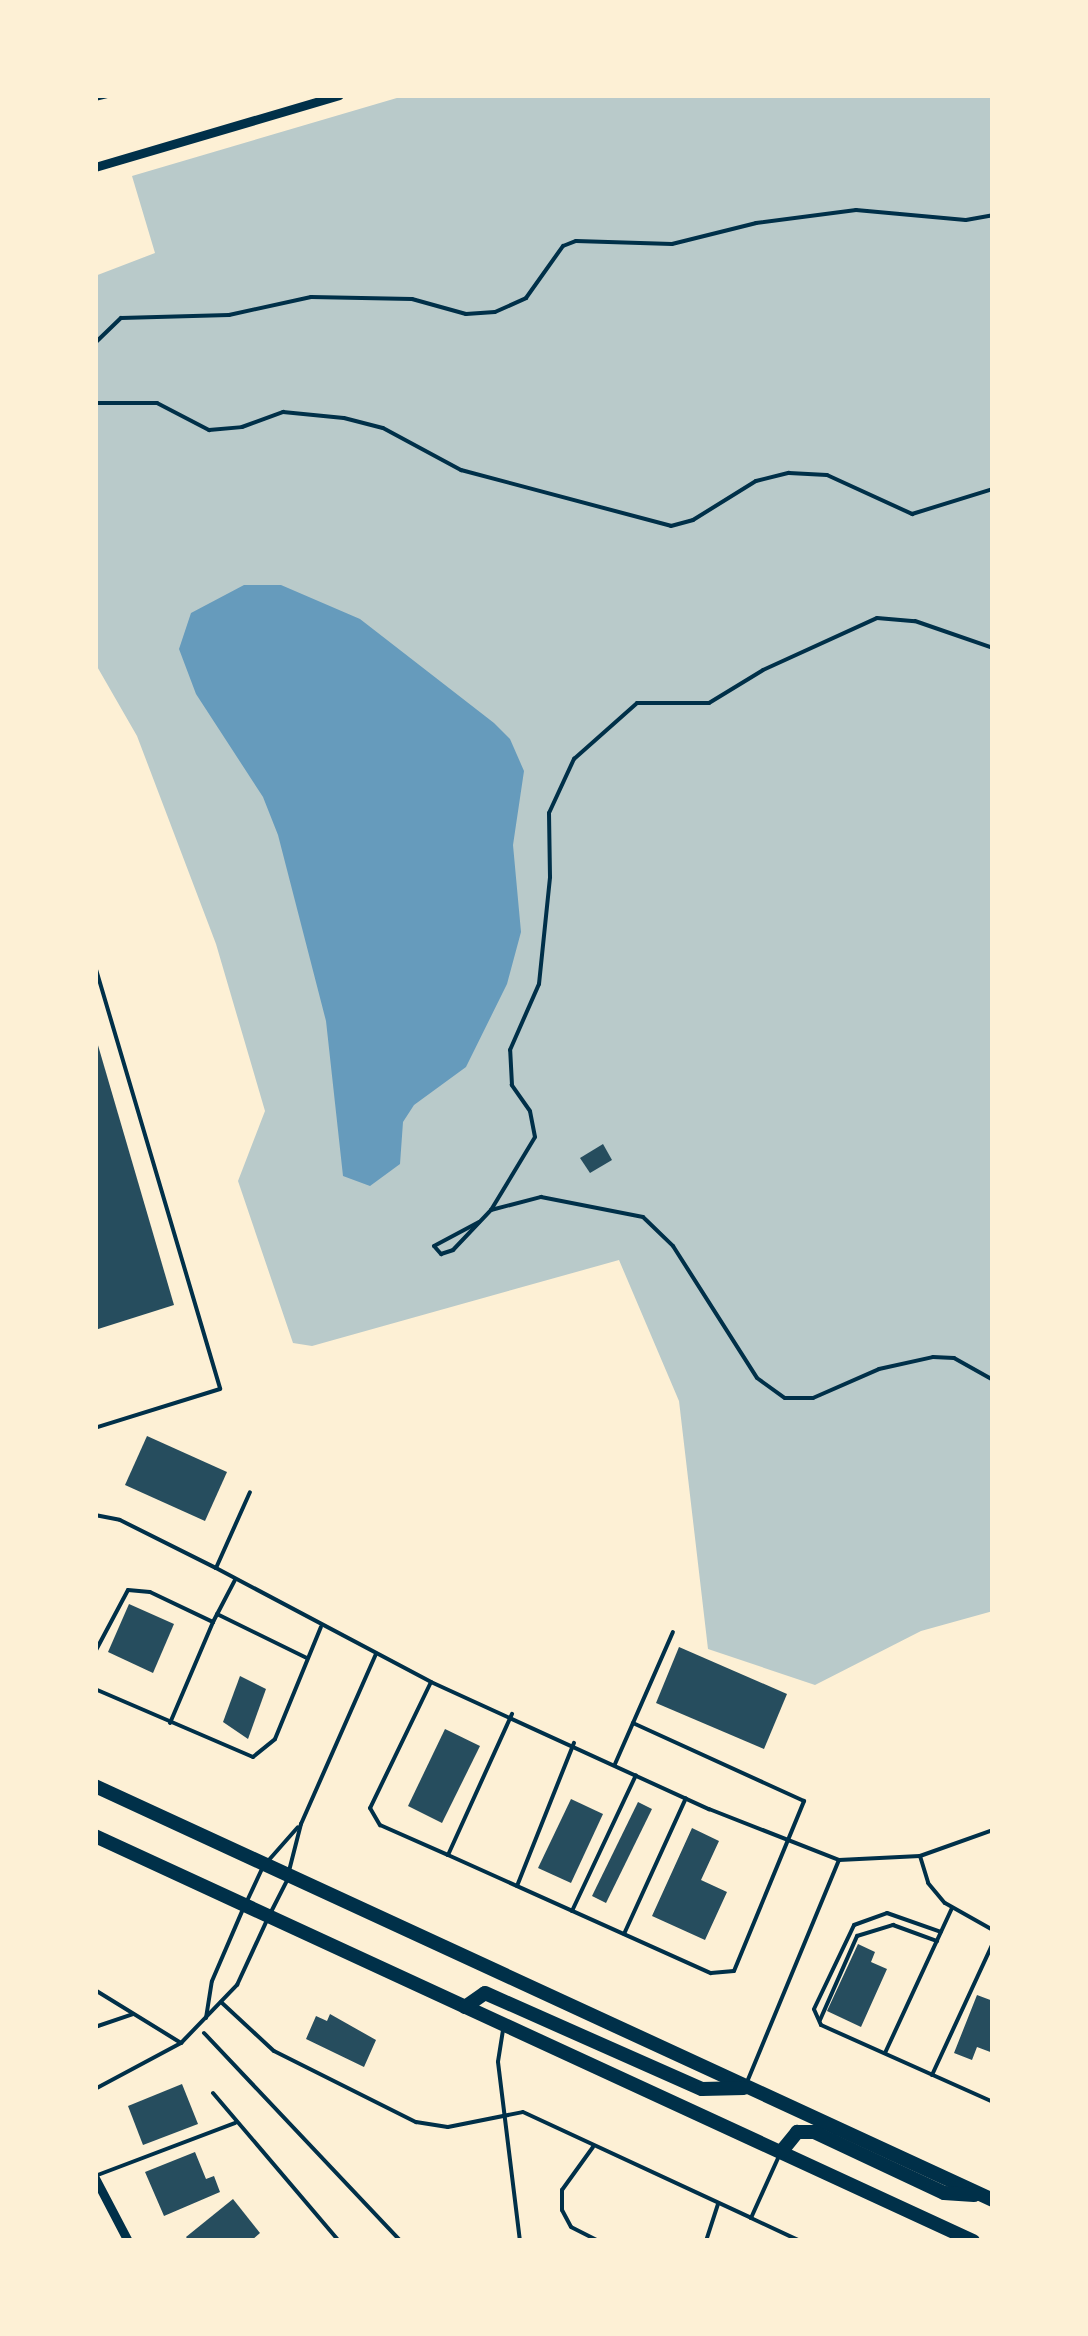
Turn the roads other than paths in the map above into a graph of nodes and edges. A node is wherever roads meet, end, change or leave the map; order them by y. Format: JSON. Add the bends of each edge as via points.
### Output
{"nodes":[{"id":1,"x":112,"y":95,"type":"edge"},
{"id":2,"x":339,"y":95,"type":"edge"},
{"id":3,"x":95,"y":100,"type":"edge"},
{"id":4,"x":95,"y":167,"type":"edge"},
{"id":5,"x":95,"y":966,"type":"edge"},
{"id":6,"x":95,"y":1428,"type":"edge"},
{"id":7,"x":250,"y":1492,"type":"dead end"},
{"id":8,"x":95,"y":1515,"type":"edge"},
{"id":9,"x":216,"y":1568,"type":"junction"},
{"id":10,"x":235,"y":1580,"type":"junction"},
{"id":11,"x":217,"y":1614,"type":"junction"},
{"id":12,"x":213,"y":1622,"type":"junction"},
{"id":13,"x":321,"y":1627,"type":"junction"},
{"id":14,"x":674,"y":1632,"type":"dead end"},
{"id":15,"x":95,"y":1652,"type":"edge"},
{"id":16,"x":376,"y":1654,"type":"junction"},
{"id":17,"x":309,"y":1659,"type":"junction"},
{"id":18,"x":431,"y":1682,"type":"junction"},
{"id":19,"x":95,"y":1688,"type":"edge"},
{"id":20,"x":512,"y":1714,"type":"junction"},
{"id":21,"x":170,"y":1722,"type":"junction"},
{"id":22,"x":634,"y":1723,"type":"junction"},
{"id":23,"x":574,"y":1743,"type":"junction"},
{"id":24,"x":616,"y":1764,"type":"junction"},
{"id":25,"x":637,"y":1774,"type":"junction"},
{"id":26,"x":95,"y":1786,"type":"edge"},
{"id":27,"x":686,"y":1798,"type":"junction"},
{"id":28,"x":301,"y":1824,"type":"junction"},
{"id":29,"x":993,"y":1830,"type":"edge"},
{"id":30,"x":95,"y":1836,"type":"edge"},
{"id":31,"x":792,"y":1841,"type":"junction"},
{"id":32,"x":448,"y":1856,"type":"junction"},
{"id":33,"x":920,"y":1856,"type":"junction"},
{"id":34,"x":839,"y":1860,"type":"junction"},
{"id":35,"x":262,"y":1868,"type":"junction"},
{"id":36,"x":287,"y":1879,"type":"junction"},
{"id":37,"x":517,"y":1886,"type":"junction"},
{"id":38,"x":244,"y":1907,"type":"junction"},
{"id":39,"x":952,"y":1908,"type":"junction"},
{"id":40,"x":572,"y":1911,"type":"junction"},
{"id":41,"x":268,"y":1918,"type":"junction"},
{"id":42,"x":993,"y":1930,"type":"edge"},
{"id":43,"x":941,"y":1932,"type":"junction"},
{"id":44,"x":624,"y":1934,"type":"junction"},
{"id":45,"x":936,"y":1942,"type":"junction"},
{"id":46,"x":993,"y":1943,"type":"edge"},
{"id":47,"x":95,"y":1990,"type":"edge"},
{"id":48,"x":221,"y":2002,"type":"junction"},
{"id":49,"x":465,"y":2007,"type":"junction"},
{"id":50,"x":133,"y":2014,"type":"junction"},
{"id":51,"x":206,"y":2018,"type":"junction"},
{"id":52,"x":822,"y":2024,"type":"junction"},
{"id":53,"x":504,"y":2026,"type":"junction"},
{"id":54,"x":95,"y":2027,"type":"edge"},
{"id":55,"x":181,"y":2043,"type":"junction"},
{"id":56,"x":885,"y":2054,"type":"junction"},
{"id":57,"x":932,"y":2075,"type":"junction"},
{"id":58,"x":744,"y":2088,"type":"junction"},
{"id":59,"x":95,"y":2090,"type":"edge"},
{"id":60,"x":213,"y":2093,"type":"dead end"},
{"id":61,"x":993,"y":2102,"type":"edge"},
{"id":62,"x":504,"y":2113,"type":"junction"},
{"id":63,"x":236,"y":2122,"type":"junction"},
{"id":64,"x":593,"y":2147,"type":"junction"},
{"id":65,"x":781,"y":2152,"type":"junction"},
{"id":66,"x":95,"y":2178,"type":"edge"},
{"id":67,"x":989,"y":2198,"type":"edge"},
{"id":68,"x":718,"y":2204,"type":"junction"},
{"id":69,"x":751,"y":2218,"type":"junction"},
{"id":70,"x":128,"y":2241,"type":"edge"},
{"id":71,"x":339,"y":2241,"type":"edge"},
{"id":72,"x":520,"y":2241,"type":"edge"},
{"id":73,"x":599,"y":2241,"type":"edge"},
{"id":74,"x":706,"y":2241,"type":"edge"},
{"id":75,"x":800,"y":2241,"type":"edge"},
{"id":76,"x":973,"y":2241,"type":"edge"}],
"edges":[{"from":1,"to":3,"type":"lane"},
{"from":2,"to":4,"type":"street"},
{"from":5,"to":6,"type":"lane","via":[[220,1389]]},
{"from":7,"to":9,"type":"lane"},
{"from":8,"to":9,"type":"lane","via":[[120,1520]]},
{"from":9,"to":10,"type":"lane"},
{"from":10,"to":11,"type":"lane"},
{"from":10,"to":13,"type":"lane"},
{"from":11,"to":12,"type":"lane"},
{"from":11,"to":17,"type":"lane"},
{"from":12,"to":15,"type":"lane","via":[[138,1588],[128,1590]]},
{"from":12,"to":21,"type":"lane"},
{"from":13,"to":16,"type":"lane"},
{"from":13,"to":17,"type":"lane"},
{"from":14,"to":22,"type":"lane"},
{"from":16,"to":18,"type":"lane"},
{"from":16,"to":28,"type":"lane"},
{"from":17,"to":21,"type":"lane","via":[[262,1754],[241,1753]]},
{"from":18,"to":20,"type":"lane"},
{"from":18,"to":32,"type":"lane","via":[[370,1808],[380,1825]]},
{"from":19,"to":21,"type":"lane"},
{"from":20,"to":23,"type":"lane"},
{"from":20,"to":32,"type":"lane"},
{"from":22,"to":24,"type":"lane"},
{"from":22,"to":31,"type":"lane","via":[[804,1801]]},
{"from":23,"to":24,"type":"lane"},
{"from":23,"to":37,"type":"lane"},
{"from":24,"to":25,"type":"lane"},
{"from":25,"to":27,"type":"lane"},
{"from":25,"to":40,"type":"lane"},
{"from":26,"to":35,"type":"main road"},
{"from":27,"to":31,"type":"lane"},
{"from":27,"to":44,"type":"lane"},
{"from":28,"to":35,"type":"lane"},
{"from":28,"to":36,"type":"lane"},
{"from":29,"to":33,"type":"lane"},
{"from":30,"to":38,"type":"main road"},
{"from":31,"to":34,"type":"lane"},
{"from":31,"to":44,"type":"lane","via":[[734,1971],[717,1976]]},
{"from":32,"to":37,"type":"lane"},
{"from":33,"to":34,"type":"lane"},
{"from":33,"to":39,"type":"lane","via":[[928,1883]]},
{"from":34,"to":58,"type":"lane"},
{"from":35,"to":36,"type":"main road"},
{"from":35,"to":38,"type":"lane"},
{"from":36,"to":41,"type":"lane"},
{"from":36,"to":58,"type":"main road"},
{"from":37,"to":40,"type":"lane"},
{"from":38,"to":41,"type":"main road"},
{"from":38,"to":51,"type":"lane","via":[[212,1981]]},
{"from":39,"to":42,"type":"lane"},
{"from":39,"to":43,"type":"lane"},
{"from":40,"to":44,"type":"lane"},
{"from":41,"to":48,"type":"lane","via":[[237,1986]]},
{"from":41,"to":49,"type":"main road"},
{"from":43,"to":45,"type":"lane"},
{"from":43,"to":52,"type":"lane","via":[[888,1913],[854,1925],[814,2009]]},
{"from":45,"to":52,"type":"lane","via":[[893,1925],[857,1936]]},
{"from":45,"to":56,"type":"lane"},
{"from":46,"to":57,"type":"lane"},
{"from":47,"to":50,"type":"lane"},
{"from":48,"to":51,"type":"lane"},
{"from":48,"to":62,"type":"lane","via":[[274,2051],[416,2122],[448,2127]]},
{"from":49,"to":53,"type":"main road"},
{"from":49,"to":58,"type":"main road","via":[[485,1993],[702,2089]]},
{"from":50,"to":54,"type":"lane"},
{"from":50,"to":55,"type":"lane"},
{"from":51,"to":55,"type":"lane"},
{"from":52,"to":56,"type":"lane"},
{"from":53,"to":62,"type":"lane","via":[[498,2062]]},
{"from":53,"to":65,"type":"main road"},
{"from":55,"to":59,"type":"lane"},
{"from":56,"to":57,"type":"lane"},
{"from":57,"to":61,"type":"lane"},
{"from":58,"to":67,"type":"main road"},
{"from":60,"to":63,"type":"lane"},
{"from":62,"to":64,"type":"lane","via":[[523,2112]]},
{"from":62,"to":72,"type":"lane"},
{"from":63,"to":66,"type":"lane"},
{"from":63,"to":71,"type":"lane"},
{"from":64,"to":68,"type":"lane"},
{"from":64,"to":73,"type":"lane","via":[[562,2190],[562,2210],[571,2227]]},
{"from":65,"to":67,"type":"main road","via":[[797,2132],[814,2132],[944,2193]]},
{"from":65,"to":69,"type":"lane"},
{"from":65,"to":76,"type":"main road"},
{"from":66,"to":70,"type":"street"},
{"from":68,"to":69,"type":"lane"},
{"from":68,"to":74,"type":"lane"},
{"from":69,"to":75,"type":"lane"}]}
